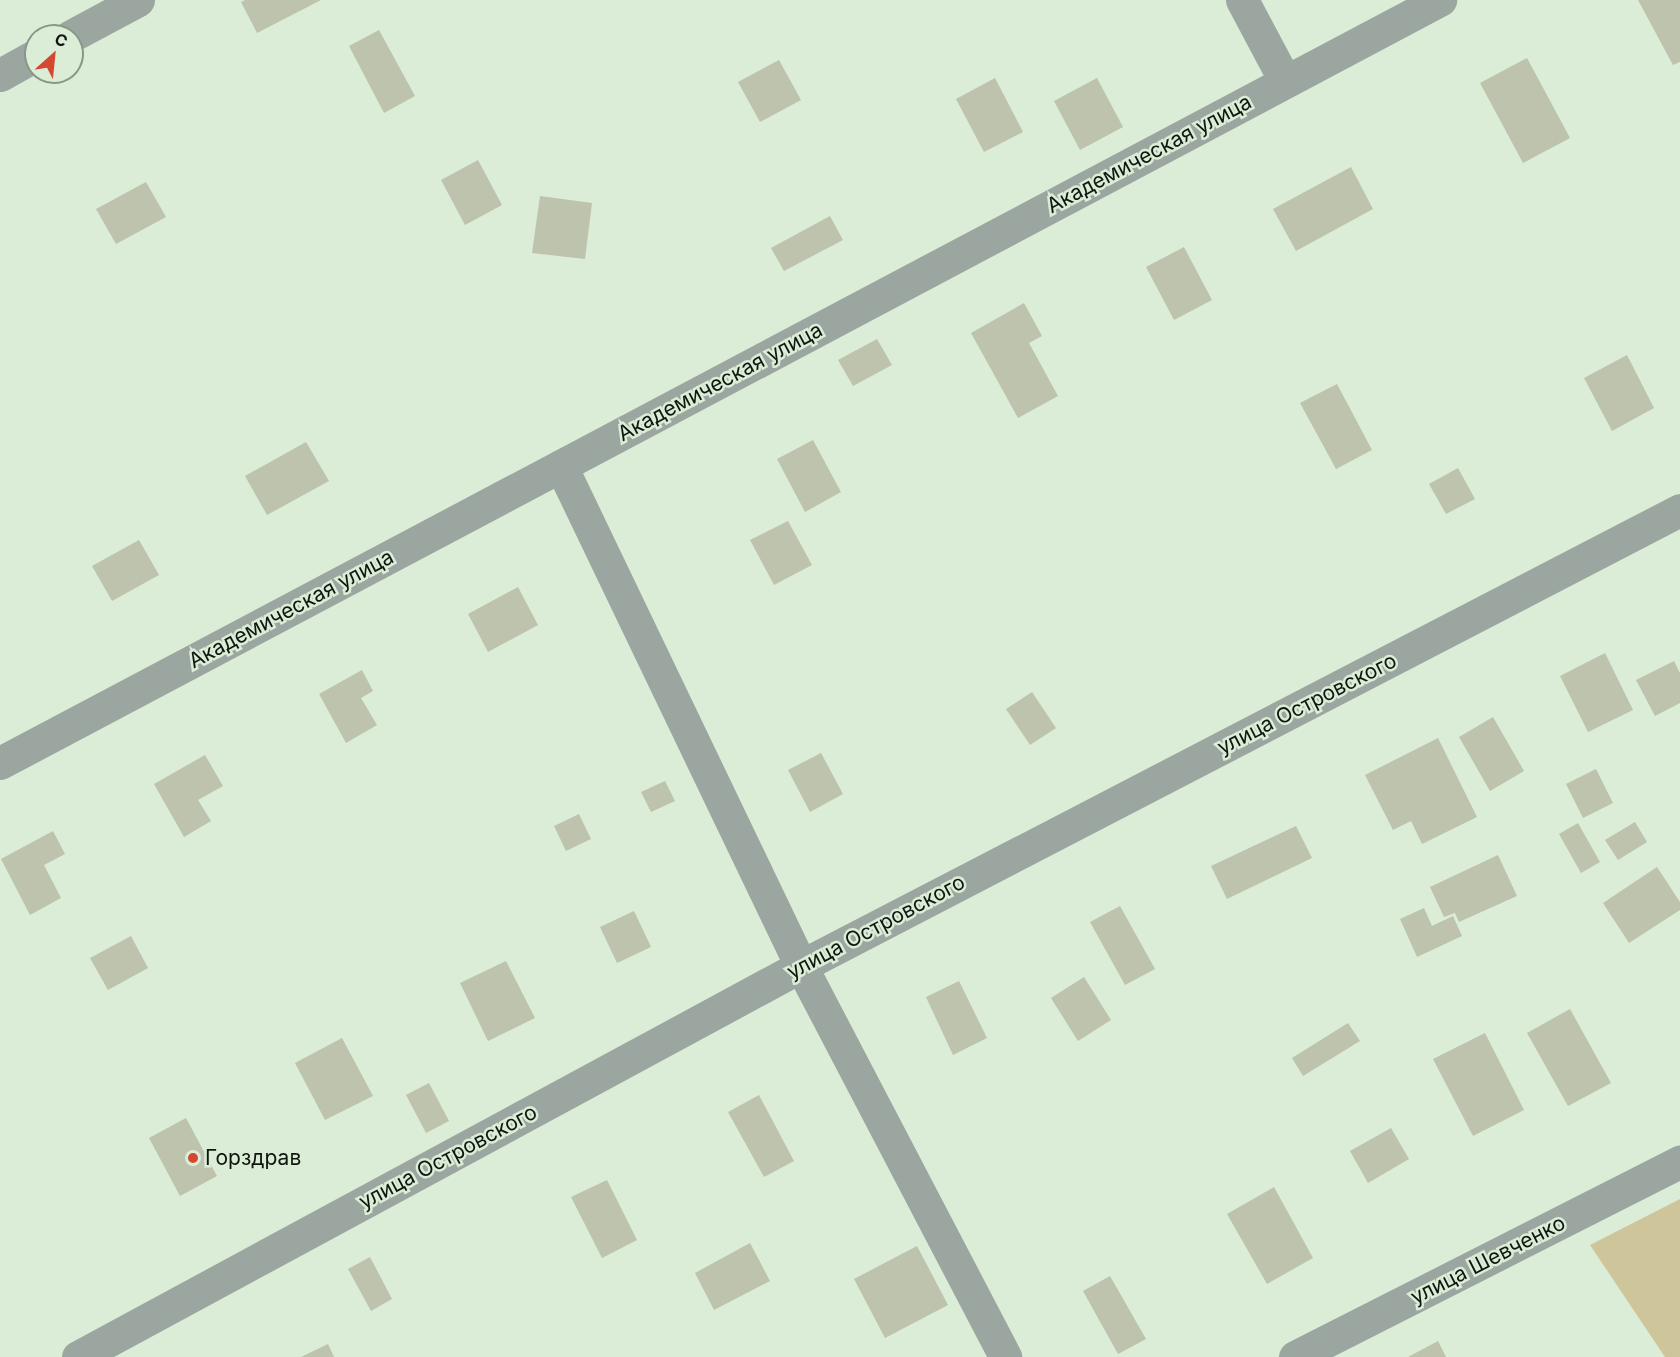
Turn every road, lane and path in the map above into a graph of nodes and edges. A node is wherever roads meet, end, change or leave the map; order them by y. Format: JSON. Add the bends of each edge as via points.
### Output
{"nodes":[{"id":1,"x":138,"y":0,"type":"edge"},
{"id":2,"x":1242,"y":0,"type":"edge"},
{"id":3,"x":1440,"y":0,"type":"edge"},
{"id":4,"x":84,"y":29,"type":"edge"},
{"id":5,"x":24,"y":62,"type":"edge"},
{"id":6,"x":0,"y":75,"type":"edge"},
{"id":7,"x":1286,"y":81,"type":"junction"},
{"id":8,"x":561,"y":466,"type":"junction"},
{"id":9,"x":1680,"y":510,"type":"edge"},
{"id":10,"x":0,"y":763,"type":"edge"},
{"id":11,"x":801,"y":966,"type":"junction"},
{"id":12,"x":1680,"y":1162,"type":"edge"},
{"id":13,"x":78,"y":1357,"type":"edge"},
{"id":14,"x":1005,"y":1357,"type":"edge"},
{"id":15,"x":1295,"y":1357,"type":"edge"}],
"edges":[{"from":1,"to":4,"type":"street"},
{"from":2,"to":7,"type":"street"},
{"from":3,"to":7,"type":"street","name":"Академическая улица"},
{"from":5,"to":6,"type":"street"},
{"from":7,"to":8,"type":"street","name":"Академическая улица"},
{"from":8,"to":10,"type":"street","name":"Академическая улица"},
{"from":8,"to":11,"type":"street"},
{"from":9,"to":11,"type":"street","name":"улица Островского"},
{"from":11,"to":13,"type":"street","name":"улица Островского"},
{"from":11,"to":14,"type":"street"},
{"from":12,"to":15,"type":"street","name":"улица Шевченко"}]}
